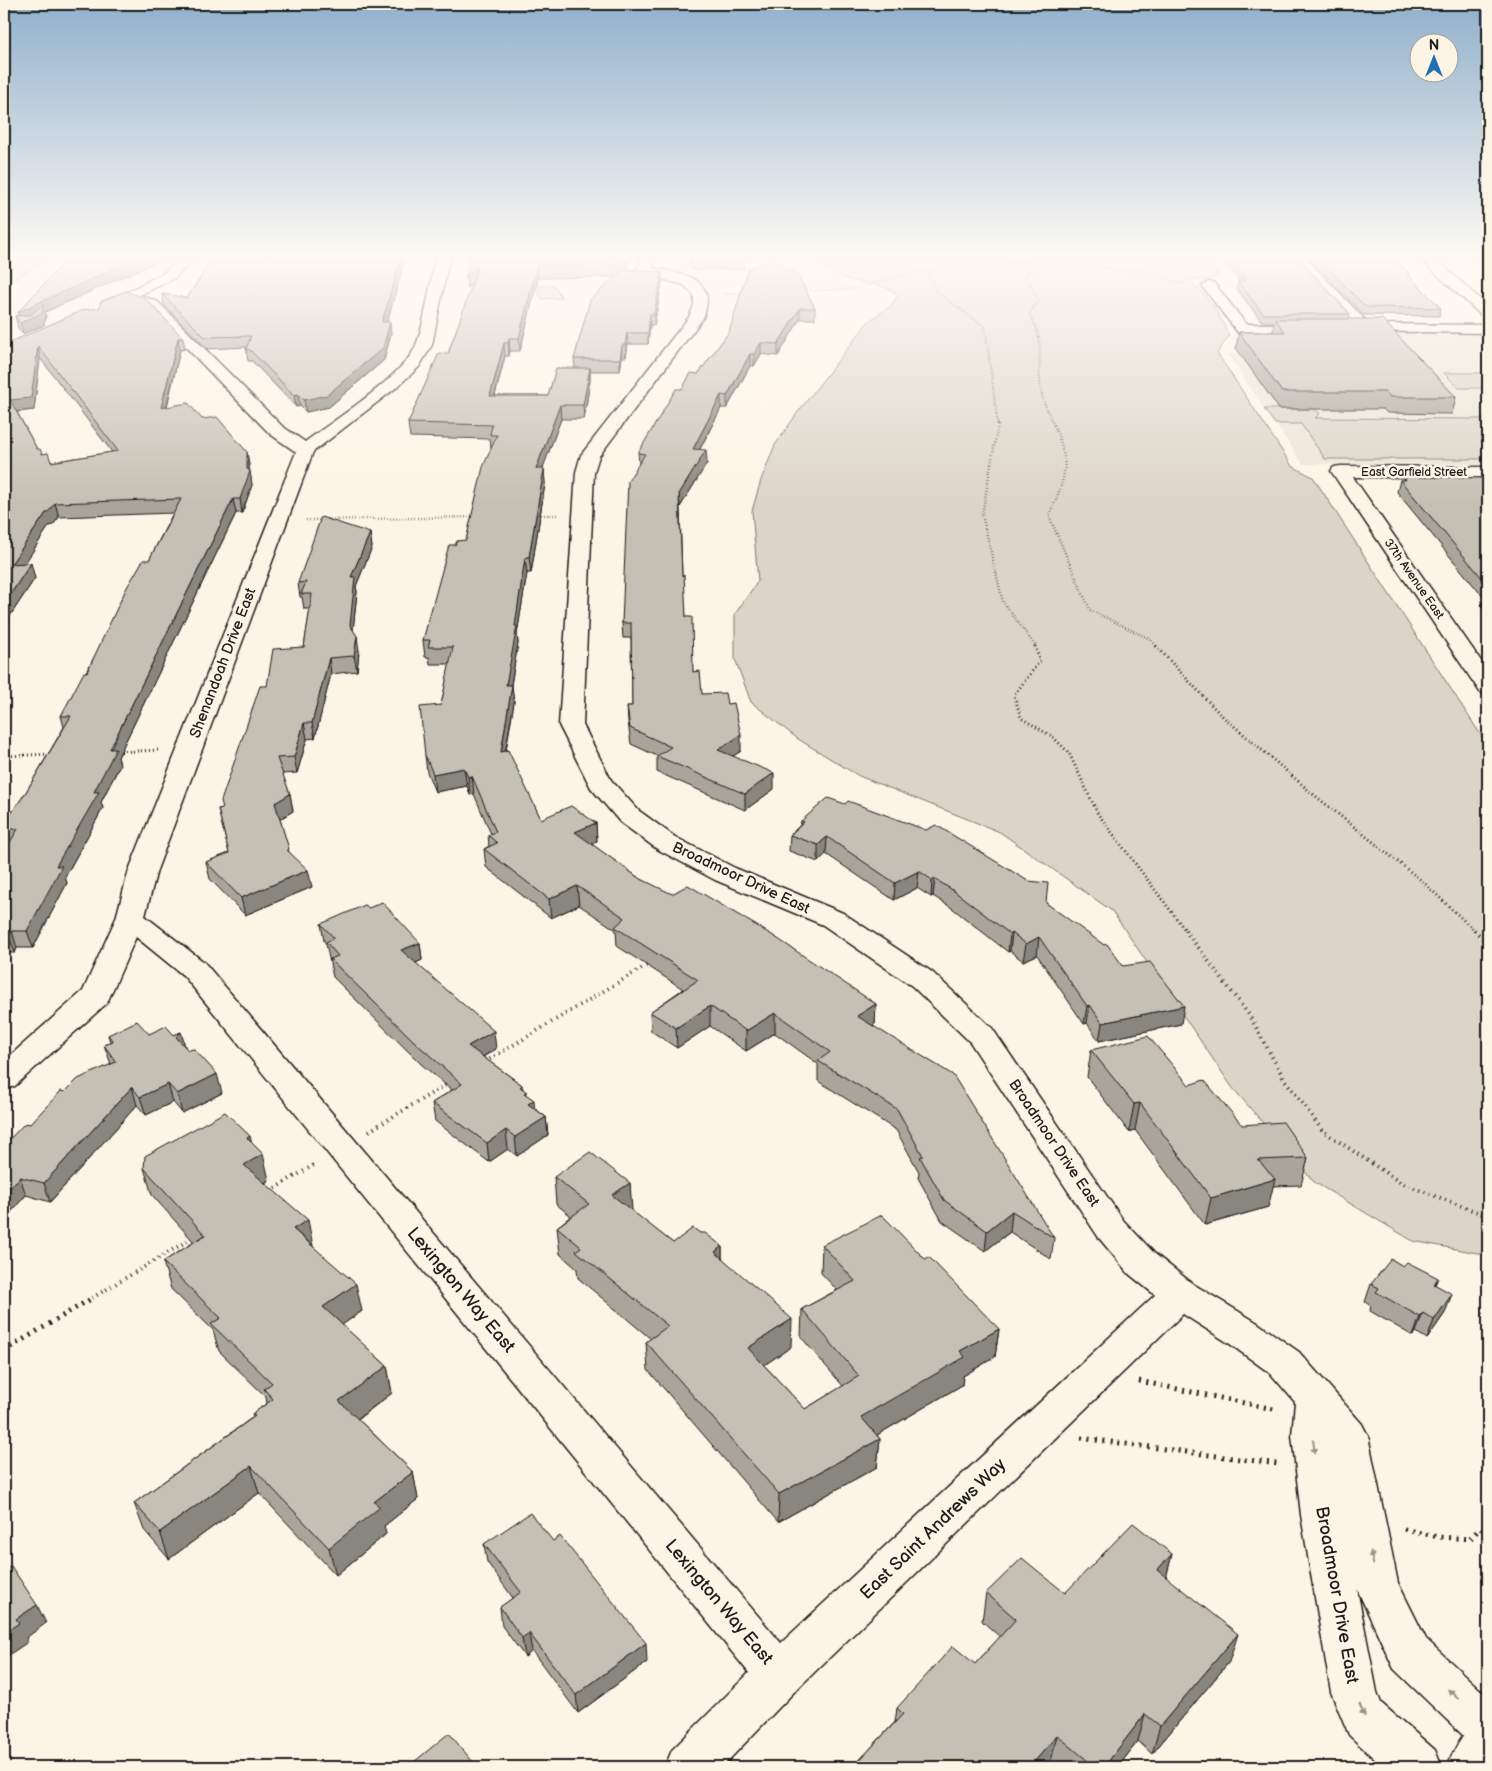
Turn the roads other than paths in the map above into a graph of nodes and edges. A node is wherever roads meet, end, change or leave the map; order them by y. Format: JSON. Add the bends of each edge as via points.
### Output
{"nodes":[{"id":1,"x":185,"y":338,"type":"edge"},
{"id":2,"x":426,"y":338,"type":"edge"},
{"id":3,"x":681,"y":338,"type":"edge"},
{"id":4,"x":1250,"y":338,"type":"edge"},
{"id":5,"x":1289,"y":340,"type":"edge"},
{"id":6,"x":306,"y":450,"type":"junction"},
{"id":7,"x":1340,"y":472,"type":"joint"},
{"id":8,"x":1487,"y":473,"type":"edge"},
{"id":9,"x":1488,"y":687,"type":"edge"},
{"id":10,"x":130,"y":918,"type":"junction"},
{"id":11,"x":4,"y":1078,"type":"edge"},
{"id":12,"x":1180,"y":1294,"type":"junction"},
{"id":13,"x":1298,"y":1405,"type":"junction"},
{"id":14,"x":779,"y":1675,"type":"junction"},
{"id":15,"x":1488,"y":1728,"type":"edge"},
{"id":16,"x":1488,"y":1740,"type":"edge"},
{"id":17,"x":689,"y":1767,"type":"edge"},
{"id":18,"x":1418,"y":1767,"type":"edge"},
{"id":19,"x":1470,"y":1767,"type":"edge"}],
"edges":[{"from":1,"to":6,"type":"street","via":[[276,430]]},
{"from":2,"to":6,"type":"street","via":[[413,364],[392,384]]},
{"from":3,"to":12,"type":"street","name":"Broadmoor Drive East","via":[[590,455],[584,472],[570,725],[600,783],[629,816],[666,843],[725,874],[833,919],[922,979],[981,1035],[1111,1229],[1142,1264]]},
{"from":4,"to":5,"type":"street"},
{"from":6,"to":10,"type":"street","name":"Shenandoah Drive East","via":[[143,870]]},
{"from":7,"to":8,"type":"street","name":"East Garfield Street"},
{"from":7,"to":9,"type":"street","name":"37th Avenue East"},
{"from":10,"to":11,"type":"street","name":"Shenandoah Drive East","via":[[96,996]]},
{"from":10,"to":14,"type":"street","name":"Lexington Way East","via":[[194,969]]},
{"from":12,"to":13,"type":"street","name":"Broadmoor Drive East","via":[[1285,1363]]},
{"from":12,"to":14,"type":"street","name":"East Saint Andrews Way"},
{"from":15,"to":13,"type":"street","name":"Broadmoor Drive East","one_way":true,"via":[[1410,1654],[1377,1585],[1348,1436]]},
{"from":13,"to":18,"type":"street","name":"Broadmoor Drive East","one_way":true,"via":[[1312,1434],[1322,1514],[1354,1692],[1366,1719]]},
{"from":14,"to":17,"type":"street","name":"East Saint Andrews Way"},
{"from":16,"to":19,"type":"street"}]}
